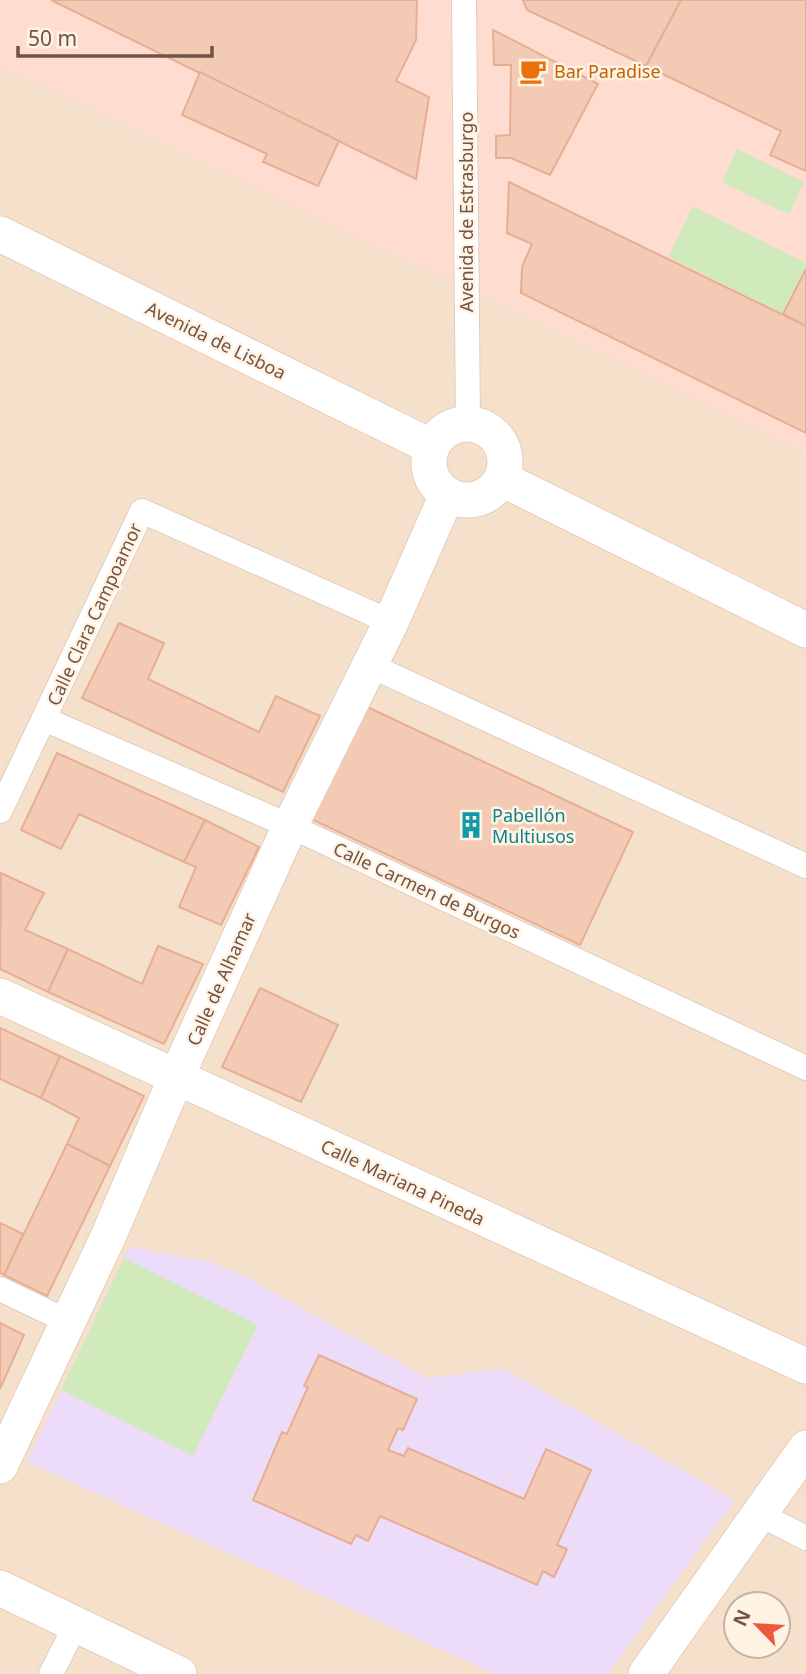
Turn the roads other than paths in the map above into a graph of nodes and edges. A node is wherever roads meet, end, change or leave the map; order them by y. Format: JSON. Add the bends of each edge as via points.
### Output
{"nodes":[{"id":1,"x":464,"y":0,"type":"edge"},
{"id":2,"x":0,"y":234,"type":"edge"},
{"id":3,"x":468,"y":424,"type":"junction"},
{"id":4,"x":432,"y":447,"type":"junction"},
{"id":5,"x":502,"y":479,"type":"junction"},
{"id":6,"x":447,"y":495,"type":"junction"},
{"id":7,"x":391,"y":622,"type":"junction"},
{"id":8,"x":806,"y":630,"type":"edge"},
{"id":9,"x":369,"y":665,"type":"junction"},
{"id":10,"x":44,"y":719,"type":"junction"},
{"id":11,"x":0,"y":811,"type":"edge"},
{"id":12,"x":290,"y":827,"type":"junction"},
{"id":13,"x":806,"y":866,"type":"edge"},
{"id":14,"x":0,"y":996,"type":"edge"},
{"id":15,"x":806,"y":1068,"type":"edge"},
{"id":16,"x":176,"y":1078,"type":"junction"},
{"id":17,"x":0,"y":1289,"type":"edge"},
{"id":18,"x":67,"y":1321,"type":"junction"},
{"id":19,"x":806,"y":1366,"type":"edge"},
{"id":20,"x":806,"y":1448,"type":"edge"},
{"id":21,"x":0,"y":1466,"type":"edge"},
{"id":22,"x":759,"y":1514,"type":"junction"},
{"id":23,"x":806,"y":1538,"type":"edge"},
{"id":24,"x":0,"y":1588,"type":"edge"},
{"id":25,"x":76,"y":1624,"type":"junction"},
{"id":26,"x":51,"y":1674,"type":"edge"},
{"id":27,"x":179,"y":1674,"type":"edge"},
{"id":28,"x":646,"y":1674,"type":"edge"}],
"edges":[{"from":1,"to":3,"type":"street","name":"Avenida de Estrasburgo"},
{"from":2,"to":4,"type":"street","name":"Avenida de Lisboa"},
{"from":3,"to":4,"type":"street","via":[[447,430]]},
{"from":3,"to":5,"type":"street","via":[[492,432],[500,442],[505,454]]},
{"from":4,"to":6,"type":"street","via":[[432,479]]},
{"from":5,"to":6,"type":"street","via":[[484,497],[459,500]]},
{"from":5,"to":8,"type":"street"},
{"from":6,"to":7,"type":"street","name":"Calle de Alhamar"},
{"from":7,"to":9,"type":"street","name":"Calle de Alhamar"},
{"from":7,"to":10,"type":"street","name":"Calle Clara Campoamor","via":[[142,511]]},
{"from":9,"to":12,"type":"street","name":"Calle de Alhamar"},
{"from":9,"to":13,"type":"street"},
{"from":10,"to":11,"type":"street","name":"Calle Clara Campoamor"},
{"from":10,"to":12,"type":"street","name":"Calle Carmen de Burgos"},
{"from":12,"to":15,"type":"street","name":"Calle Carmen de Burgos"},
{"from":12,"to":16,"type":"street","name":"Calle de Alhamar"},
{"from":14,"to":16,"type":"street","name":"Calle Mariana Pineda"},
{"from":16,"to":18,"type":"street","name":"Calle de Alhamar"},
{"from":16,"to":19,"type":"street","name":"Calle Mariana Pineda"},
{"from":17,"to":18,"type":"street"},
{"from":18,"to":21,"type":"street","name":"Calle de Alhamar"},
{"from":20,"to":22,"type":"street"},
{"from":22,"to":23,"type":"street"},
{"from":22,"to":28,"type":"street"},
{"from":24,"to":25,"type":"street"},
{"from":25,"to":26,"type":"street"},
{"from":25,"to":27,"type":"street"}]}
